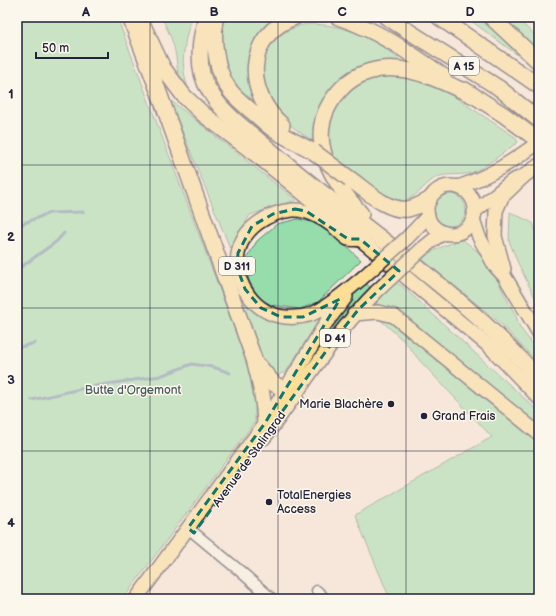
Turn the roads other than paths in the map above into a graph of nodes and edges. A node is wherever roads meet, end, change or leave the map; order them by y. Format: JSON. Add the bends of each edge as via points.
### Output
{"nodes":[{"id":1,"x":130,"y":17,"type":"edge"},
{"id":2,"x":139,"y":17,"type":"edge"},
{"id":3,"x":198,"y":17,"type":"edge"},
{"id":4,"x":207,"y":17,"type":"edge"},
{"id":5,"x":215,"y":17,"type":"edge"},
{"id":6,"x":295,"y":17,"type":"edge"},
{"id":7,"x":338,"y":17,"type":"edge"},
{"id":8,"x":386,"y":17,"type":"edge"},
{"id":9,"x":439,"y":17,"type":"edge"},
{"id":10,"x":491,"y":17,"type":"edge"},
{"id":11,"x":539,"y":62,"type":"edge"},
{"id":12,"x":539,"y":86,"type":"edge"},
{"id":13,"x":472,"y":95,"type":"junction"},
{"id":14,"x":539,"y":120,"type":"edge"},
{"id":15,"x":539,"y":142,"type":"edge"},
{"id":16,"x":309,"y":149,"type":"junction"},
{"id":17,"x":261,"y":158,"type":"junction"},
{"id":18,"x":539,"y":165,"type":"edge"},
{"id":19,"x":524,"y":176,"type":"junction"},
{"id":20,"x":458,"y":187,"type":"junction"},
{"id":21,"x":429,"y":200,"type":"junction"},
{"id":22,"x":428,"y":216,"type":"junction"},
{"id":23,"x":474,"y":216,"type":"junction"},
{"id":24,"x":445,"y":233,"type":"junction"},
{"id":25,"x":378,"y":235,"type":"junction"},
{"id":26,"x":360,"y":239,"type":"junction"},
{"id":27,"x":505,"y":277,"type":"junction"},
{"id":28,"x":361,"y":279,"type":"junction"},
{"id":29,"x":354,"y":314,"type":"junction"},
{"id":30,"x":539,"y":333,"type":"edge"},
{"id":31,"x":254,"y":359,"type":"junction"},
{"id":32,"x":539,"y":379,"type":"edge"},
{"id":33,"x":290,"y":392,"type":"junction"},
{"id":34,"x":539,"y":398,"type":"edge"},
{"id":35,"x":265,"y":423,"type":"junction"},
{"id":36,"x":539,"y":434,"type":"edge"},
{"id":37,"x":191,"y":530,"type":"junction"},
{"id":38,"x":317,"y":590,"type":"dead end"},
{"id":39,"x":136,"y":599,"type":"edge"},
{"id":40,"x":144,"y":599,"type":"edge"},
{"id":41,"x":272,"y":599,"type":"edge"},
{"id":42,"x":325,"y":599,"type":"edge"}],
"edges":[{"from":1,"to":31,"type":"highway"},
{"from":2,"to":17,"type":"highway","via":[[163,68],[184,96],[203,114]]},
{"from":3,"to":17,"type":"highway","via":[[192,46],[194,82],[206,104]]},
{"from":4,"to":25,"type":"highway","via":[[200,63],[203,79],[218,104],[320,192]]},
{"from":5,"to":16,"type":"highway","via":[[216,56],[225,83],[232,93],[274,130]]},
{"from":6,"to":16,"type":"highway","via":[[276,28],[260,48],[255,59],[255,77],[267,110]]},
{"from":7,"to":13,"type":"highway","via":[[357,23],[390,41]]},
{"from":8,"to":14,"type":"highway","number":"A 15","via":[[499,88]]},
{"from":9,"to":12,"type":"highway","number":"A 15"},
{"from":10,"to":11,"type":"highway"},
{"from":13,"to":15,"type":"highway","via":[[504,115]]},
{"from":13,"to":25,"type":"highway","via":[[422,74],[384,69],[361,74],[334,96],[323,118],[321,142],[325,158],[339,188]]},
{"from":15,"to":20,"type":"main road","via":[[490,175]]},
{"from":16,"to":21,"type":"highway","bridge":true,"via":[[382,202],[397,209],[415,207]]},
{"from":17,"to":26,"type":"highway"},
{"from":18,"to":19,"type":"main road"},
{"from":19,"to":23,"type":"main road","via":[[512,181]]},
{"from":19,"to":27,"type":"main road","via":[[502,197],[496,211],[495,236]]},
{"from":20,"to":21,"type":"main road","via":[[439,189]]},
{"from":20,"to":23,"type":"main road","via":[[471,197]]},
{"from":21,"to":22,"type":"main road"},
{"from":22,"to":24,"type":"main road","via":[[433,226]]},
{"from":22,"to":28,"type":"main road","bridge":true},
{"from":23,"to":24,"type":"main road","via":[[462,231]]},
{"from":23,"to":27,"type":"main road","via":[[486,249],[495,266]]},
{"from":24,"to":29,"type":"main road","name":"Avenue de Stalingrad","number":"D 41","bridge":true,"via":[[422,249]]},
{"from":25,"to":32,"type":"highway","via":[[481,321],[516,353]]},
{"from":26,"to":28,"type":"main road","number":"D 311","via":[[348,239],[332,226],[306,212],[286,210],[252,226],[242,241],[237,267],[251,300],[270,314],[292,318],[322,309]]},
{"from":26,"to":34,"type":"main road","number":"D 311","via":[[490,347]]},
{"from":27,"to":30,"type":"main road"},
{"from":28,"to":33,"type":"main road","name":"Avenue de Stalingrad","number":"D 41","via":[[326,323]]},
{"from":29,"to":33,"type":"main road","name":"Avenue de Stalingrad","number":"D 41","via":[[314,367]]},
{"from":29,"to":36,"type":"main road","via":[[378,312],[394,316]]},
{"from":31,"to":33,"type":"highway","via":[[274,384]]},
{"from":31,"to":35,"type":"highway","via":[[261,383]]},
{"from":33,"to":35,"type":"main road","name":"Avenue de Stalingrad","number":"D 41"},
{"from":33,"to":37,"type":"main road","name":"Avenue de Stalingrad","number":"D 41"},
{"from":35,"to":37,"type":"main road","name":"Avenue de Stalingrad","number":"D 41"},
{"from":37,"to":39,"type":"main road","name":"Avenue de Stalingrad","number":"D 41"},
{"from":37,"to":40,"type":"main road","name":"Avenue de Stalingrad","number":"D 41"},
{"from":37,"to":41,"type":"street"},
{"from":38,"to":42,"type":"street"}]}
